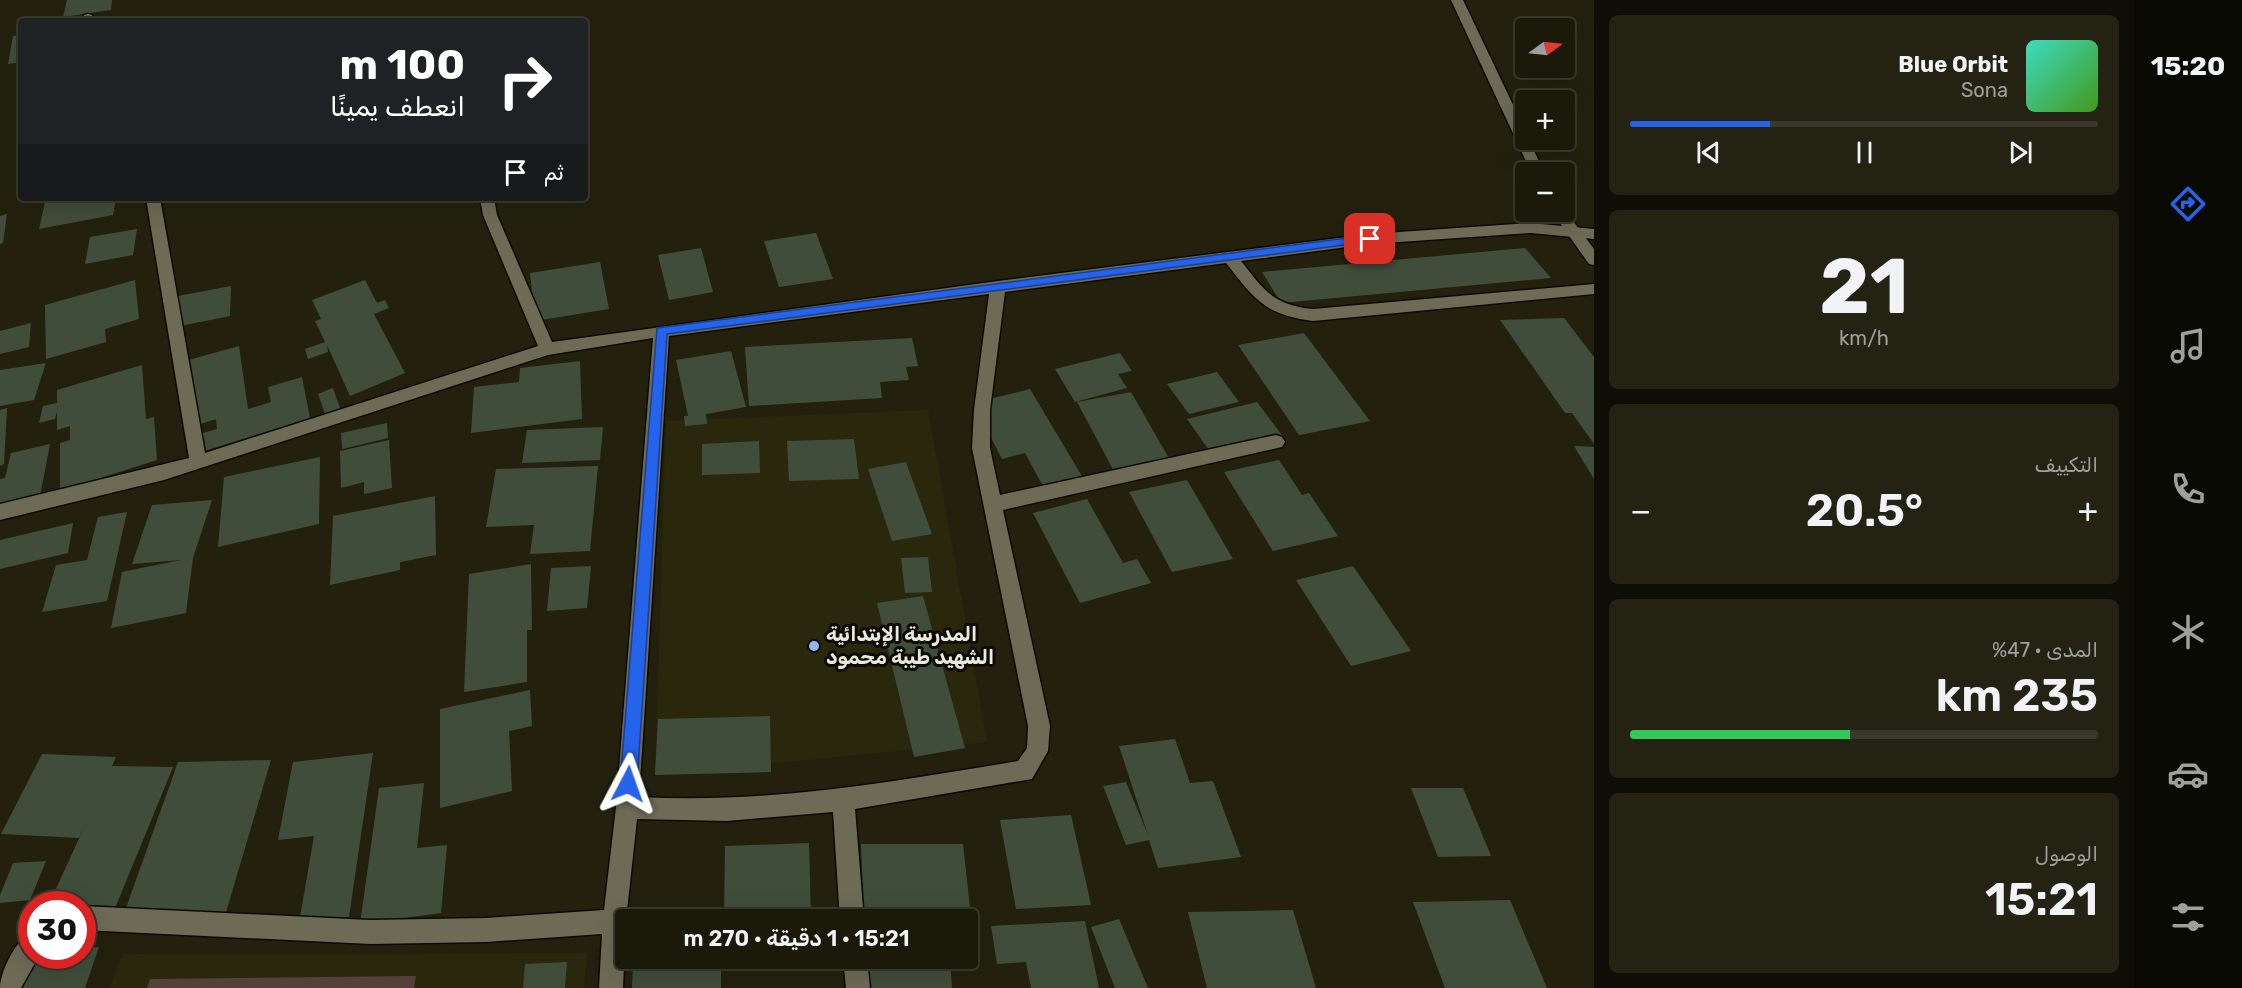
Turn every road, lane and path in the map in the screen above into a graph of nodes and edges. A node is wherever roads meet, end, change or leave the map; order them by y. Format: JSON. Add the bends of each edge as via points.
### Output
{"nodes":[{"id":1,"x":1457,"y":0,"type":"edge"},
{"id":2,"x":1533,"y":162,"type":"edge"},
{"id":3,"x":154,"y":201,"type":"edge"},
{"id":4,"x":488,"y":201,"type":"edge"},
{"id":5,"x":1566,"y":222,"type":"edge"},
{"id":6,"x":1572,"y":232,"type":"junction"},
{"id":7,"x":1594,"y":234,"type":"edge"},
{"id":8,"x":1230,"y":256,"type":"junction"},
{"id":9,"x":1594,"y":260,"type":"edge"},
{"id":10,"x":998,"y":286,"type":"junction"},
{"id":11,"x":1594,"y":289,"type":"edge"},
{"id":12,"x":661,"y":331,"type":"junction"},
{"id":13,"x":548,"y":349,"type":"junction"},
{"id":14,"x":1276,"y":442,"type":"dead end"},
{"id":15,"x":198,"y":461,"type":"junction"},
{"id":16,"x":991,"y":505,"type":"junction"},
{"id":17,"x":0,"y":512,"type":"edge"},
{"id":18,"x":843,"y":801,"type":"junction"},
{"id":19,"x":627,"y":807,"type":"junction"},
{"id":20,"x":616,"y":909,"type":"edge"},
{"id":21,"x":851,"y":909,"type":"edge"},
{"id":22,"x":96,"y":919,"type":"edge"},
{"id":23,"x":615,"y":921,"type":"joint"},
{"id":24,"x":18,"y":969,"type":"edge"},
{"id":25,"x":856,"y":969,"type":"edge"},
{"id":26,"x":8,"y":988,"type":"edge"},
{"id":27,"x":611,"y":988,"type":"edge"},
{"id":28,"x":858,"y":988,"type":"edge"}],
"edges":[{"from":1,"to":2,"type":"street"},
{"from":3,"to":15,"type":"street"},
{"from":4,"to":13,"type":"street","via":[[490,215]]},
{"from":5,"to":6,"type":"street"},
{"from":6,"to":7,"type":"street"},
{"from":6,"to":8,"type":"street","via":[[1531,228],[1484,230]]},
{"from":6,"to":9,"type":"street"},
{"from":8,"to":10,"type":"street"},
{"from":8,"to":11,"type":"street","via":[[1265,302],[1290,313],[1312,315]]},
{"from":10,"to":12,"type":"street"},
{"from":10,"to":16,"type":"street","via":[[982,410],[981,448]]},
{"from":12,"to":13,"type":"street"},
{"from":12,"to":19,"type":"street"},
{"from":13,"to":15,"type":"street"},
{"from":14,"to":16,"type":"street"},
{"from":15,"to":17,"type":"street","via":[[164,473]]},
{"from":16,"to":18,"type":"street","via":[[1039,726],[1037,751],[1024,771]]},
{"from":18,"to":19,"type":"street","via":[[714,810]]},
{"from":18,"to":21,"type":"street"},
{"from":19,"to":20,"type":"street"},
{"from":22,"to":23,"type":"street","via":[[370,932],[486,930]]},
{"from":23,"to":27,"type":"street"},
{"from":24,"to":26,"type":"street"},
{"from":25,"to":28,"type":"street"}]}
